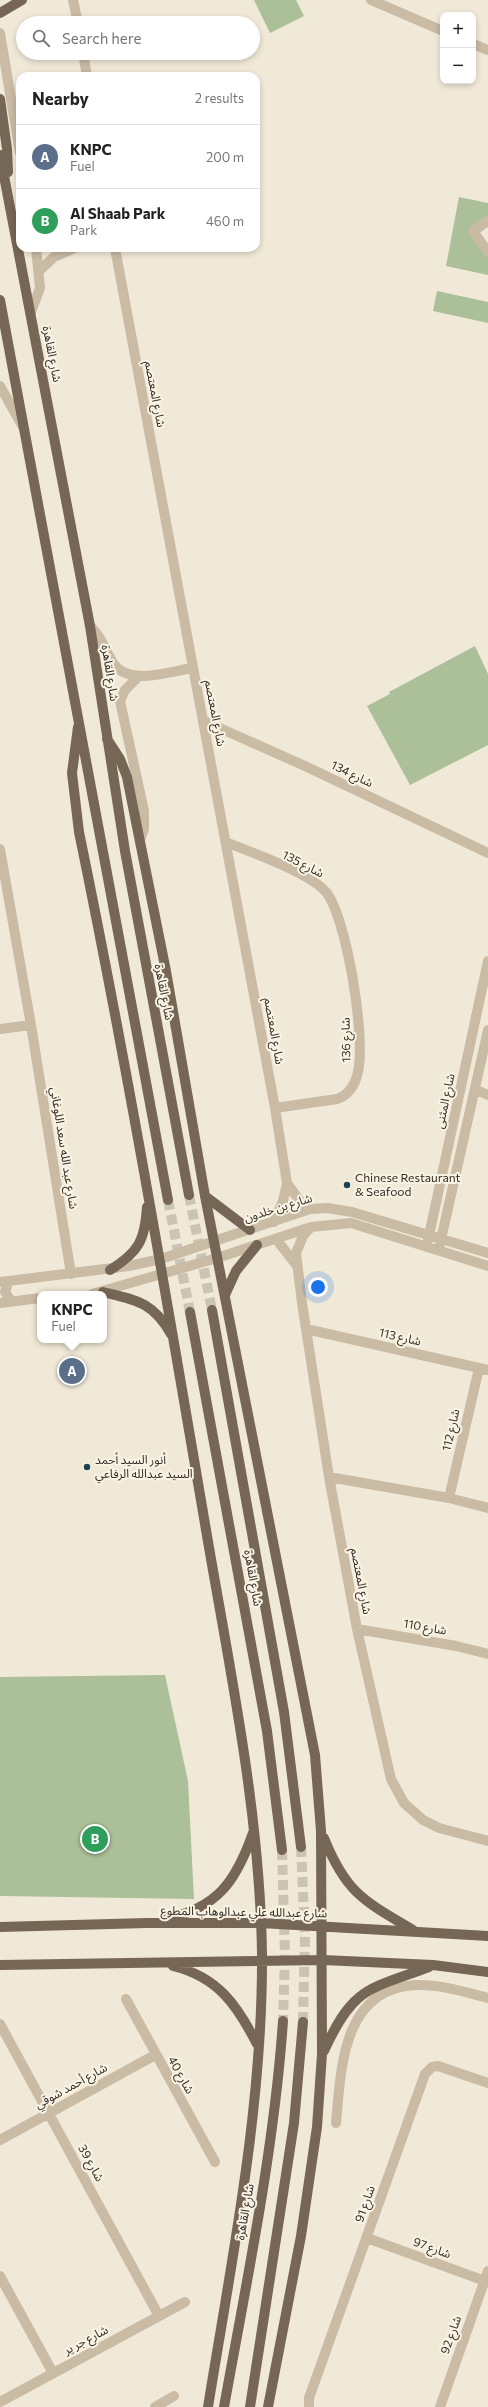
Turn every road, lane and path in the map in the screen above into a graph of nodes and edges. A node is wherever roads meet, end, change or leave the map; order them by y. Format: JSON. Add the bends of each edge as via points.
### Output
{"nodes":[{"id":1,"x":22,"y":0,"type":"edge"},
{"id":2,"x":73,"y":0,"type":"edge"},
{"id":3,"x":371,"y":0,"type":"edge"},
{"id":4,"x":0,"y":13,"type":"edge"},
{"id":5,"x":76,"y":16,"type":"edge"},
{"id":6,"x":440,"y":30,"type":"edge"},
{"id":7,"x":0,"y":33,"type":"edge"},
{"id":8,"x":476,"y":45,"type":"edge"},
{"id":9,"x":488,"y":50,"type":"edge"},
{"id":10,"x":84,"y":60,"type":"edge"},
{"id":11,"x":86,"y":72,"type":"edge"},
{"id":12,"x":0,"y":99,"type":"edge"},
{"id":13,"x":16,"y":129,"type":"edge"},
{"id":14,"x":0,"y":155,"type":"edge"},
{"id":15,"x":7,"y":190,"type":"junction"},
{"id":16,"x":488,"y":221,"type":"edge"},
{"id":17,"x":16,"y":236,"type":"edge"},
{"id":18,"x":19,"y":252,"type":"edge"},
{"id":19,"x":37,"y":252,"type":"edge"},
{"id":20,"x":66,"y":252,"type":"edge"},
{"id":21,"x":116,"y":252,"type":"edge"},
{"id":22,"x":488,"y":252,"type":"edge"},
{"id":23,"x":40,"y":270,"type":"junction"},
{"id":24,"x":0,"y":300,"type":"edge"},
{"id":25,"x":31,"y":312,"type":"junction"},
{"id":26,"x":0,"y":386,"type":"edge"},
{"id":27,"x":23,"y":426,"type":"junction"},
{"id":28,"x":90,"y":626,"type":"junction"},
{"id":29,"x":193,"y":668,"type":"junction"},
{"id":30,"x":138,"y":677,"type":"junction"},
{"id":31,"x":204,"y":721,"type":"junction"},
{"id":32,"x":78,"y":727,"type":"junction"},
{"id":33,"x":107,"y":739,"type":"junction"},
{"id":34,"x":140,"y":840,"type":"junction"},
{"id":35,"x":226,"y":842,"type":"junction"},
{"id":36,"x":0,"y":849,"type":"edge"},
{"id":37,"x":488,"y":853,"type":"edge"},
{"id":38,"x":488,"y":961,"type":"edge"},
{"id":39,"x":357,"y":1004,"type":"joint"},
{"id":40,"x":31,"y":1025,"type":"junction"},
{"id":41,"x":0,"y":1029,"type":"edge"},
{"id":42,"x":488,"y":1030,"type":"edge"},
{"id":43,"x":476,"y":1090,"type":"junction"},
{"id":44,"x":488,"y":1095,"type":"edge"},
{"id":45,"x":274,"y":1108,"type":"junction"},
{"id":46,"x":286,"y":1183,"type":"junction"},
{"id":47,"x":148,"y":1195,"type":"junction"},
{"id":48,"x":189,"y":1195,"type":"tunnel mouth"},
{"id":49,"x":205,"y":1196,"type":"junction"},
{"id":50,"x":168,"y":1200,"type":"tunnel mouth"},
{"id":51,"x":310,"y":1209,"type":"junction"},
{"id":52,"x":274,"y":1222,"type":"junction"},
{"id":53,"x":311,"y":1227,"type":"junction"},
{"id":54,"x":250,"y":1230,"type":"junction"},
{"id":55,"x":430,"y":1235,"type":"junction"},
{"id":56,"x":441,"y":1238,"type":"junction"},
{"id":57,"x":276,"y":1239,"type":"junction"},
{"id":58,"x":214,"y":1242,"type":"junction"},
{"id":59,"x":257,"y":1245,"type":"junction"},
{"id":60,"x":427,"y":1247,"type":"junction"},
{"id":61,"x":438,"y":1250,"type":"junction"},
{"id":62,"x":488,"y":1253,"type":"edge"},
{"id":63,"x":217,"y":1258,"type":"junction"},
{"id":64,"x":161,"y":1259,"type":"junction"},
{"id":65,"x":297,"y":1266,"type":"junction"},
{"id":66,"x":488,"y":1266,"type":"edge"},
{"id":67,"x":110,"y":1270,"type":"junction"},
{"id":68,"x":164,"y":1272,"type":"junction"},
{"id":69,"x":71,"y":1274,"type":"junction"},
{"id":70,"x":4,"y":1282,"type":"edge"},
{"id":71,"x":106,"y":1291,"type":"edge"},
{"id":72,"x":107,"y":1293,"type":"edge"},
{"id":73,"x":225,"y":1295,"type":"junction"},
{"id":74,"x":37,"y":1298,"type":"edge"},
{"id":75,"x":11,"y":1301,"type":"junction"},
{"id":76,"x":0,"y":1302,"type":"edge"},
{"id":77,"x":212,"y":1310,"type":"tunnel mouth"},
{"id":78,"x":190,"y":1312,"type":"tunnel mouth"},
{"id":79,"x":306,"y":1329,"type":"junction"},
{"id":80,"x":174,"y":1338,"type":"junction"},
{"id":81,"x":483,"y":1369,"type":"edge"},
{"id":82,"x":329,"y":1477,"type":"junction"},
{"id":83,"x":449,"y":1498,"type":"junction"},
{"id":84,"x":488,"y":1508,"type":"edge"},
{"id":85,"x":357,"y":1629,"type":"junction"},
{"id":86,"x":488,"y":1654,"type":"edge"},
{"id":87,"x":255,"y":1829,"type":"junction"},
{"id":88,"x":321,"y":1831,"type":"junction"},
{"id":89,"x":488,"y":1841,"type":"edge"},
{"id":90,"x":301,"y":1848,"type":"tunnel mouth"},
{"id":91,"x":282,"y":1850,"type":"tunnel mouth"},
{"id":92,"x":147,"y":1923,"type":"junction"},
{"id":93,"x":261,"y":1923,"type":"junction"},
{"id":94,"x":323,"y":1926,"type":"junction"},
{"id":95,"x":0,"y":1927,"type":"edge"},
{"id":96,"x":414,"y":1931,"type":"junction"},
{"id":97,"x":488,"y":1936,"type":"edge"},
{"id":98,"x":262,"y":1960,"type":"junction"},
{"id":99,"x":323,"y":1960,"type":"junction"},
{"id":100,"x":151,"y":1964,"type":"junction"},
{"id":101,"x":0,"y":1965,"type":"edge"},
{"id":102,"x":433,"y":1965,"type":"junction"},
{"id":103,"x":488,"y":1972,"type":"edge"},
{"id":104,"x":488,"y":1998,"type":"edge"},
{"id":105,"x":126,"y":2000,"type":"dead end"},
{"id":106,"x":283,"y":2021,"type":"tunnel mouth"},
{"id":107,"x":303,"y":2022,"type":"tunnel mouth"},
{"id":108,"x":0,"y":2024,"type":"edge"},
{"id":109,"x":258,"y":2045,"type":"junction"},
{"id":110,"x":322,"y":2054,"type":"junction"},
{"id":111,"x":155,"y":2055,"type":"junction"},
{"id":112,"x":488,"y":2083,"type":"edge"},
{"id":113,"x":49,"y":2113,"type":"junction"},
{"id":114,"x":336,"y":2123,"type":"dead end"},
{"id":115,"x":0,"y":2140,"type":"edge"},
{"id":116,"x":215,"y":2162,"type":"dead end"},
{"id":117,"x":367,"y":2238,"type":"junction"},
{"id":118,"x":488,"y":2271,"type":"edge"},
{"id":119,"x":0,"y":2276,"type":"edge"},
{"id":120,"x":486,"y":2281,"type":"edge"},
{"id":121,"x":185,"y":2302,"type":"dead end"},
{"id":122,"x":159,"y":2316,"type":"junction"},
{"id":123,"x":53,"y":2373,"type":"junction"},
{"id":124,"x":174,"y":2396,"type":"dead end"},
{"id":125,"x":2,"y":2403,"type":"edge"},
{"id":126,"x":155,"y":2407,"type":"edge"},
{"id":127,"x":208,"y":2407,"type":"edge"},
{"id":128,"x":224,"y":2407,"type":"edge"},
{"id":129,"x":250,"y":2407,"type":"edge"},
{"id":130,"x":268,"y":2407,"type":"edge"},
{"id":131,"x":309,"y":2407,"type":"edge"},
{"id":132,"x":440,"y":2407,"type":"edge"}],
"edges":[{"from":1,"to":4,"type":"main road"},
{"from":2,"to":5,"type":"street"},
{"from":3,"to":6,"type":"street"},
{"from":7,"to":13,"type":"street"},
{"from":8,"to":9,"type":"street"},
{"from":10,"to":11,"type":"street"},
{"from":12,"to":15,"type":"main road","via":[[7,149]]},
{"from":14,"to":15,"type":"main road","name":"شارع القاهرة"},
{"from":15,"to":17,"type":"main road","name":"شارع القاهرة"},
{"from":16,"to":22,"type":"street","via":[[473,231]]},
{"from":18,"to":25,"type":"main road","name":"شارع القاهرة"},
{"from":19,"to":23,"type":"street"},
{"from":20,"to":23,"type":"street","via":[[54,257]]},
{"from":21,"to":29,"type":"street","name":"شارع المعتصم"},
{"from":23,"to":25,"type":"street","via":[[38,296]]},
{"from":24,"to":27,"type":"main road"},
{"from":25,"to":28,"type":"main road","name":"شارع القاهرة"},
{"from":26,"to":27,"type":"street"},
{"from":27,"to":32,"type":"main road"},
{"from":28,"to":30,"type":"street","via":[[101,639],[116,666]]},
{"from":28,"to":33,"type":"main road","name":"شارع القاهرة"},
{"from":29,"to":30,"type":"street"},
{"from":29,"to":31,"type":"street","name":"شارع المعتصم"},
{"from":30,"to":34,"type":"street","via":[[125,690],[120,701],[144,811],[144,829]]},
{"from":31,"to":35,"type":"street","name":"شارع المعتصم"},
{"from":31,"to":37,"type":"street","name":"شارع 134"},
{"from":32,"to":47,"type":"main road","via":[[72,773],[79,832]]},
{"from":32,"to":50,"type":"main road"},
{"from":33,"to":34,"type":"main road","via":[[124,768]]},
{"from":33,"to":48,"type":"main road","name":"شارع القاهرة","via":[[125,851]]},
{"from":34,"to":49,"type":"main road","via":[[166,971]]},
{"from":35,"to":39,"type":"street","name":"شارع 135","via":[[306,877],[325,891],[338,916]]},
{"from":35,"to":45,"type":"street","name":"شارع المعتصم"},
{"from":36,"to":40,"type":"street","name":"شارع عبد الله سعد اللوغاني"},
{"from":38,"to":55,"type":"street","name":"شارع المثنى"},
{"from":39,"to":45,"type":"street","name":"شارع 136","via":[[360,1066],[349,1092],[332,1101]]},
{"from":40,"to":41,"type":"street"},
{"from":40,"to":69,"type":"street","name":"شارع عبد الله سعد اللوغاني"},
{"from":42,"to":43,"type":"street"},
{"from":43,"to":44,"type":"street"},
{"from":43,"to":56,"type":"street"},
{"from":45,"to":46,"type":"street","name":"شارع المعتصم"},
{"from":46,"to":51,"type":"street","name":"شارع المعتصم"},
{"from":46,"to":52,"type":"street","name":"شارع المعتصم","via":[[283,1201]]},
{"from":47,"to":64,"type":"main road"},
{"from":47,"to":67,"type":"main road","via":[[142,1241],[126,1259]]},
{"from":49,"to":54,"type":"main road"},
{"from":49,"to":58,"type":"main road"},
{"from":51,"to":52,"type":"street","name":"شارع بن خلدون"},
{"from":51,"to":55,"type":"street","name":"شارع بن خلدون","via":[[344,1210]]},
{"from":52,"to":54,"type":"street","name":"شارع بن خلدون"},
{"from":53,"to":57,"type":"street"},
{"from":53,"to":60,"type":"street","via":[[351,1223]]},
{"from":53,"to":65,"type":"street","name":"شارع المعتصم","via":[[300,1241],[296,1253]]},
{"from":54,"to":58,"type":"street","name":"شارع بن خلدون"},
{"from":55,"to":56,"type":"street","name":"شارع بن خلدون"},
{"from":55,"to":60,"type":"street","name":"شارع المثنى"},
{"from":56,"to":61,"type":"street"},
{"from":56,"to":62,"type":"street","name":"شارع بن خلدون"},
{"from":57,"to":59,"type":"street"},
{"from":57,"to":65,"type":"street","name":"شارع المعتصم"},
{"from":58,"to":63,"type":"main road"},
{"from":58,"to":64,"type":"street","name":"شارع بن خلدون"},
{"from":59,"to":63,"type":"street"},
{"from":59,"to":73,"type":"main road","via":[[236,1270]]},
{"from":60,"to":61,"type":"street"},
{"from":61,"to":66,"type":"street"},
{"from":63,"to":68,"type":"street"},
{"from":63,"to":73,"type":"main road"},
{"from":64,"to":67,"type":"street","name":"شارع بن خلدون"},
{"from":64,"to":68,"type":"main road"},
{"from":65,"to":79,"type":"street","name":"شارع المعتصم"},
{"from":67,"to":69,"type":"street","name":"شارع بن خلدون"},
{"from":68,"to":71,"type":"street"},
{"from":68,"to":80,"type":"main road"},
{"from":69,"to":70,"type":"street","name":"شارع بن خلدون"},
{"from":70,"to":75,"type":"street","via":[[5,1292]]},
{"from":72,"to":80,"type":"main road","via":[[130,1298],[148,1306]]},
{"from":73,"to":88,"type":"main road","via":[[315,1755]]},
{"from":74,"to":75,"type":"street"},
{"from":75,"to":76,"type":"street"},
{"from":77,"to":90,"type":"main road","name":"شارع القاهرة","via":[[284,1712]]},
{"from":78,"to":91,"type":"main road","name":"شارع القاهرة","via":[[267,1731]]},
{"from":79,"to":81,"type":"street","name":"شارع 113"},
{"from":79,"to":82,"type":"street","name":"شارع المعتصم"},
{"from":80,"to":87,"type":"main road"},
{"from":81,"to":83,"type":"street","name":"شارع 112"},
{"from":82,"to":83,"type":"street"},
{"from":82,"to":85,"type":"street","name":"شارع المعتصم"},
{"from":83,"to":84,"type":"street"},
{"from":85,"to":86,"type":"street","name":"شارع 110"},
{"from":85,"to":89,"type":"street","name":"شارع المعتصم","via":[[385,1760],[399,1796],[416,1816],[432,1825]]},
{"from":87,"to":92,"type":"main road","via":[[235,1876],[222,1892],[190,1912]]},
{"from":87,"to":93,"type":"main road"},
{"from":88,"to":94,"type":"main road"},
{"from":88,"to":96,"type":"main road","via":[[335,1866],[351,1888],[364,1901]]},
{"from":92,"to":93,"type":"main road","name":"شارع عبدالله علي عبدالوهاب المطوع"},
{"from":92,"to":95,"type":"main road","name":"شارع عبدالله علي عبدالوهاب المطوع"},
{"from":93,"to":94,"type":"main road","name":"شارع عبدالله علي عبدالوهاب المطوع"},
{"from":93,"to":98,"type":"main road"},
{"from":94,"to":96,"type":"main road","name":"شارع عبدالله علي عبدالوهاب المطوع"},
{"from":94,"to":99,"type":"main road"},
{"from":96,"to":97,"type":"main road","name":"شارع عبدالله علي عبدالوهاب المطوع"},
{"from":98,"to":99,"type":"main road"},
{"from":98,"to":100,"type":"main road"},
{"from":98,"to":109,"type":"main road"},
{"from":99,"to":102,"type":"main road"},
{"from":99,"to":110,"type":"main road"},
{"from":100,"to":101,"type":"main road"},
{"from":100,"to":109,"type":"main road","via":[[182,1968],[211,1982],[234,2003]]},
{"from":102,"to":103,"type":"main road"},
{"from":102,"to":110,"type":"main road","via":[[380,1984],[359,1995],[337,2022]]},
{"from":104,"to":114,"type":"street","via":[[446,1988],[416,1985],[397,1987],[369,2002],[360,2012],[346,2053]]},
{"from":105,"to":111,"type":"street","name":"شارع 40"},
{"from":106,"to":128,"type":"main road","name":"شارع القاهرة","via":[[272,2130]]},
{"from":107,"to":129,"type":"main road","via":[[294,2123]]},
{"from":108,"to":113,"type":"street","name":"شارع 39"},
{"from":109,"to":127,"type":"main road","via":[[249,2146]]},
{"from":110,"to":130,"type":"main road","via":[[317,2127],[302,2236]]},
{"from":111,"to":113,"type":"street","name":"شارع أحمد شوقي"},
{"from":111,"to":116,"type":"street","name":"شارع 40"},
{"from":112,"to":117,"type":"street","name":"شارع 91","via":[[438,2066],[427,2071]]},
{"from":113,"to":115,"type":"street","name":"شارع أحمد شوقي"},
{"from":113,"to":122,"type":"street","name":"شارع 39"},
{"from":117,"to":120,"type":"street","name":"شارع 97"},
{"from":117,"to":131,"type":"street","name":"شارع 91","via":[[309,2398]]},
{"from":118,"to":120,"type":"street","name":"شارع 92"},
{"from":119,"to":123,"type":"street"},
{"from":120,"to":132,"type":"street","name":"شارع 92"},
{"from":121,"to":122,"type":"street","name":"شارع جر ير"},
{"from":122,"to":123,"type":"street","name":"شارع جر ير"},
{"from":123,"to":125,"type":"street","name":"شارع جر ير"},
{"from":124,"to":126,"type":"street"}]}
